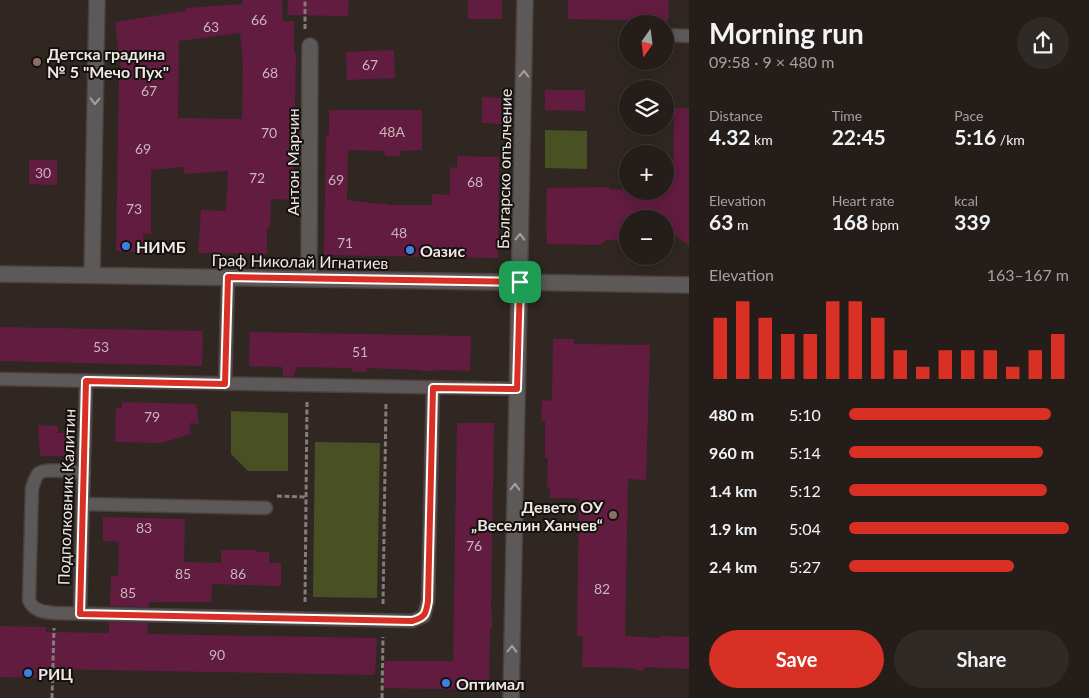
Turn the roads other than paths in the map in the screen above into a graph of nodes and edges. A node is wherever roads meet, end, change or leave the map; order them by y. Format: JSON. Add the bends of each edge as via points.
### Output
{"nodes":[{"id":1,"x":98,"y":0,"type":"edge"},
{"id":2,"x":525,"y":0,"type":"edge"},
{"id":3,"x":674,"y":35,"type":"edge"},
{"id":4,"x":689,"y":36,"type":"edge"},
{"id":5,"x":310,"y":46,"type":"road end"},
{"id":6,"x":0,"y":274,"type":"edge"},
{"id":7,"x":92,"y":275,"type":"junction"},
{"id":8,"x":228,"y":277,"type":"junction"},
{"id":9,"x":309,"y":279,"type":"junction"},
{"id":10,"x":520,"y":282,"type":"junction"},
{"id":11,"x":689,"y":286,"type":"edge"},
{"id":12,"x":0,"y":379,"type":"edge"},
{"id":13,"x":86,"y":381,"type":"junction"},
{"id":14,"x":225,"y":384,"type":"junction"},
{"id":15,"x":433,"y":388,"type":"junction"},
{"id":16,"x":517,"y":389,"type":"junction"},
{"id":17,"x":84,"y":473,"type":"junction"},
{"id":18,"x":83,"y":504,"type":"junction"},
{"id":19,"x":266,"y":508,"type":"dead end"},
{"id":20,"x":80,"y":614,"type":"junction"},
{"id":21,"x":511,"y":698,"type":"edge"}],
"edges":[{"from":1,"to":7,"type":"street","one_way":true},
{"from":10,"to":2,"type":"street","name":"Българско опълчение","one_way":true},
{"from":3,"to":4,"type":"lane"},
{"from":5,"to":9,"type":"street","name":"Антон Марчин"},
{"from":6,"to":7,"type":"street","name":"Граф Николай Игнатиев"},
{"from":7,"to":8,"type":"street","name":"Граф Николай Игнатиев"},
{"from":8,"to":9,"type":"street","name":"Граф Николай Игнатиев"},
{"from":8,"to":14,"type":"lane"},
{"from":9,"to":10,"type":"street","name":"Граф Николай Игнатиев"},
{"from":10,"to":11,"type":"street","name":"Граф Николай Игнатиев"},
{"from":10,"to":16,"type":"street","name":"Българско опълчение"},
{"from":12,"to":13,"type":"lane"},
{"from":13,"to":14,"type":"lane"},
{"from":13,"to":17,"type":"lane","name":"Подполковник Калитин"},
{"from":14,"to":15,"type":"lane"},
{"from":15,"to":16,"type":"lane"},
{"from":15,"to":20,"type":"lane","via":[[428,601],[424,616],[412,621]]},
{"from":21,"to":16,"type":"street","name":"Българско опълчение","one_way":true},
{"from":17,"to":18,"type":"lane","name":"Подполковник Калитин"},
{"from":17,"to":20,"type":"lane","via":[[45,471],[38,474],[32,488],[29,600],[34,609]]},
{"from":18,"to":19,"type":"lane"},
{"from":18,"to":20,"type":"lane","name":"Подполковник Калитин"}]}
